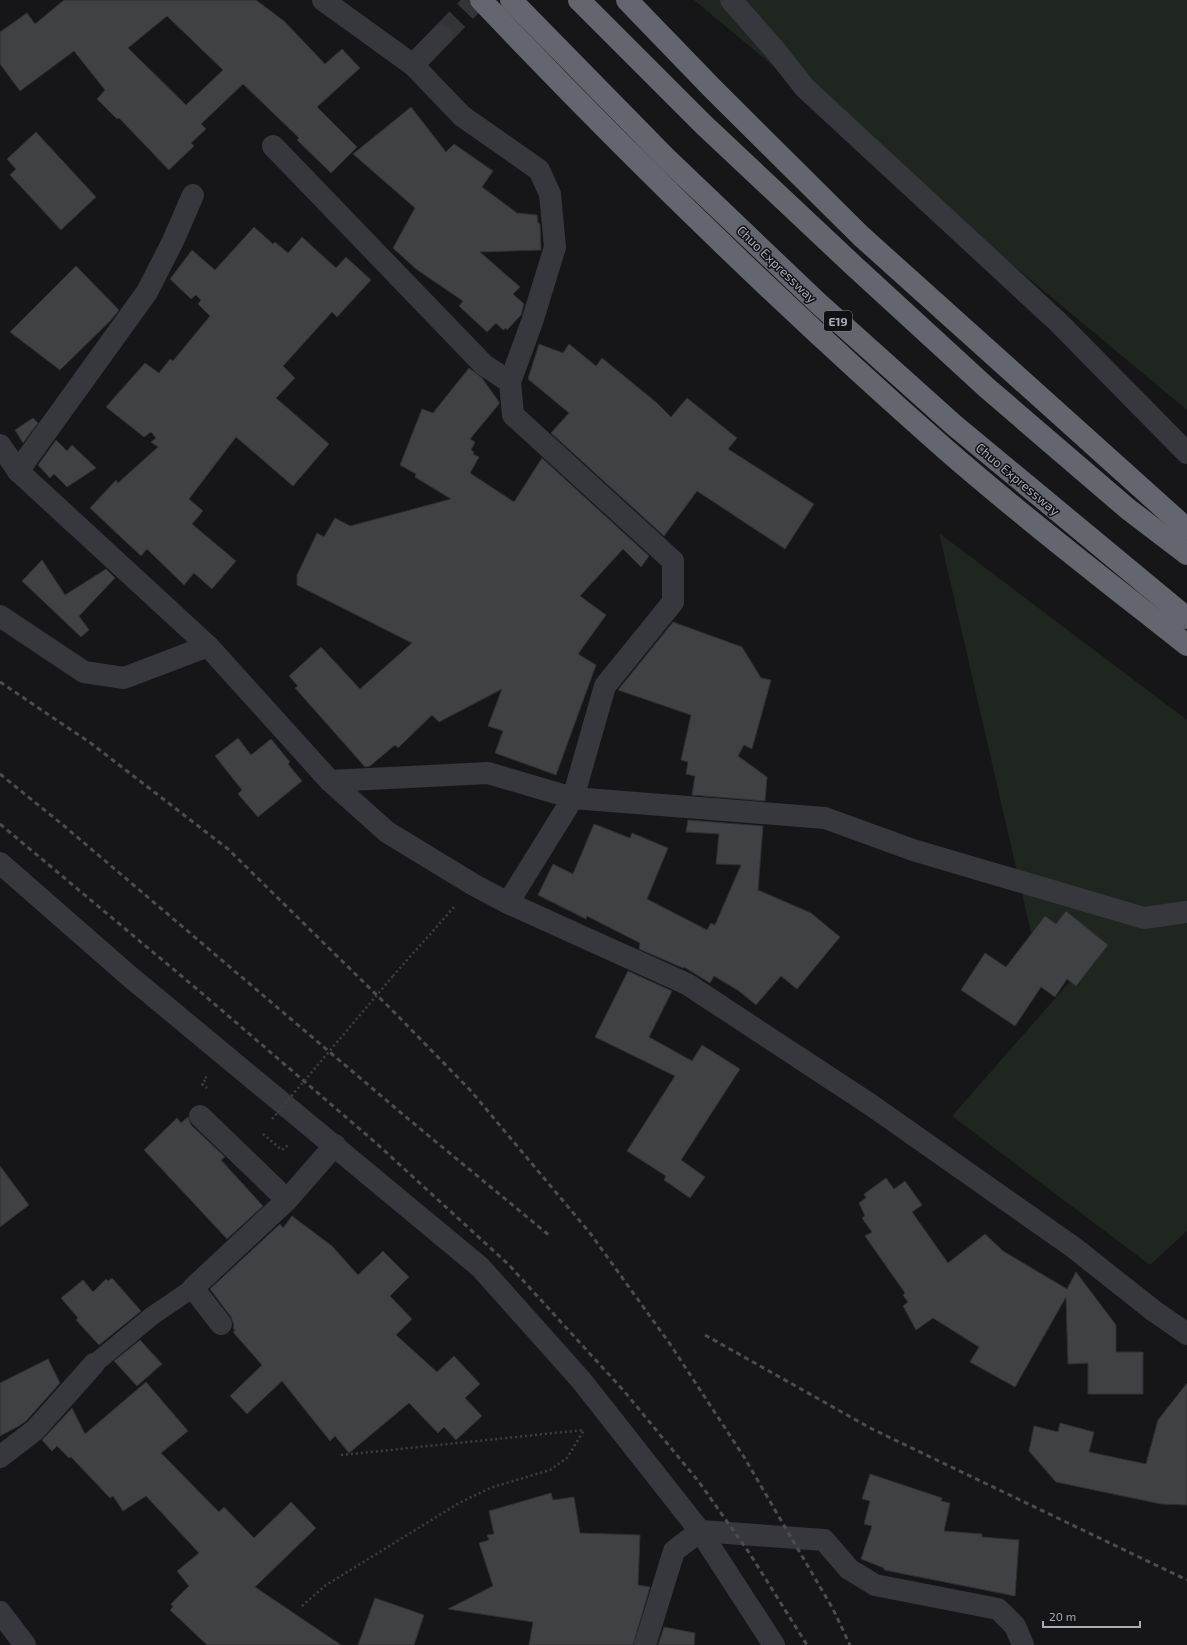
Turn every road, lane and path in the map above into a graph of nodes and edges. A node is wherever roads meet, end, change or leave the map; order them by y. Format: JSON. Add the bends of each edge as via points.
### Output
{"nodes":[{"id":1,"x":323,"y":0,"type":"edge"},
{"id":2,"x":481,"y":0,"type":"edge"},
{"id":3,"x":511,"y":0,"type":"edge"},
{"id":4,"x":579,"y":0,"type":"edge"},
{"id":5,"x":628,"y":0,"type":"edge"},
{"id":6,"x":731,"y":0,"type":"edge"},
{"id":7,"x":442,"y":35,"type":"tunnel mouth"},
{"id":8,"x":413,"y":64,"type":"junction"},
{"id":9,"x":273,"y":146,"type":"dead end"},
{"id":10,"x":193,"y":195,"type":"dead end"},
{"id":11,"x":510,"y":382,"type":"junction"},
{"id":12,"x":0,"y":445,"type":"edge"},
{"id":13,"x":1187,"y":453,"type":"edge"},
{"id":14,"x":18,"y":471,"type":"junction"},
{"id":15,"x":1187,"y":529,"type":"edge"},
{"id":16,"x":1187,"y":554,"type":"edge"},
{"id":17,"x":0,"y":616,"type":"edge"},
{"id":18,"x":1187,"y":618,"type":"edge"},
{"id":19,"x":1187,"y":644,"type":"edge"},
{"id":20,"x":208,"y":646,"type":"junction"},
{"id":21,"x":330,"y":781,"type":"junction"},
{"id":22,"x":573,"y":798,"type":"junction"},
{"id":23,"x":0,"y":863,"type":"edge"},
{"id":24,"x":508,"y":903,"type":"junction"},
{"id":25,"x":454,"y":908,"type":"dead end"},
{"id":26,"x":1187,"y":912,"type":"edge"},
{"id":27,"x":200,"y":1116,"type":"dead end"},
{"id":28,"x":272,"y":1119,"type":"dead end"},
{"id":29,"x":335,"y":1146,"type":"junction"},
{"id":30,"x":287,"y":1200,"type":"junction"},
{"id":31,"x":193,"y":1288,"type":"junction"},
{"id":32,"x":221,"y":1324,"type":"dead end"},
{"id":33,"x":1187,"y":1334,"type":"edge"},
{"id":34,"x":94,"y":1364,"type":"joint"},
{"id":35,"x":608,"y":1414,"type":"junction"},
{"id":36,"x":584,"y":1430,"type":"junction"},
{"id":37,"x":341,"y":1455,"type":"dead end"},
{"id":38,"x":0,"y":1457,"type":"edge"},
{"id":39,"x":700,"y":1531,"type":"junction"},
{"id":40,"x":302,"y":1606,"type":"dead end"},
{"id":41,"x":0,"y":1612,"type":"edge"},
{"id":42,"x":25,"y":1645,"type":"edge"},
{"id":43,"x":645,"y":1645,"type":"edge"},
{"id":44,"x":774,"y":1645,"type":"edge"},
{"id":45,"x":1023,"y":1645,"type":"edge"}],
"edges":[{"from":1,"to":8,"type":"street"},
{"from":2,"to":19,"type":"highway","via":[[673,196],[801,319],[946,449],[1080,560]]},
{"from":3,"to":18,"type":"highway","name":"Chuo Expressway","number":"E19","via":[[661,152],[818,303],[954,425]]},
{"from":4,"to":16,"type":"highway","via":[[704,125],[987,388],[1128,509]]},
{"from":5,"to":15,"type":"highway","via":[[712,88],[862,236]]},
{"from":6,"to":13,"type":"street","via":[[805,88],[1058,322]]},
{"from":7,"to":8,"type":"street"},
{"from":8,"to":11,"type":"street","via":[[462,116],[539,170],[550,194],[555,247]]},
{"from":9,"to":11,"type":"street","via":[[484,365]]},
{"from":10,"to":14,"type":"street","via":[[147,292]]},
{"from":11,"to":22,"type":"street","via":[[513,415],[673,562],[673,602],[605,686]]},
{"from":12,"to":14,"type":"street"},
{"from":14,"to":20,"type":"street"},
{"from":17,"to":20,"type":"street","via":[[84,672],[124,678]]},
{"from":20,"to":21,"type":"street"},
{"from":21,"to":22,"type":"street","via":[[488,773]]},
{"from":21,"to":24,"type":"street","via":[[387,832]]},
{"from":22,"to":24,"type":"street"},
{"from":22,"to":26,"type":"street","via":[[825,818],[914,850],[1144,918]]},
{"from":23,"to":29,"type":"street","via":[[128,975]]},
{"from":24,"to":33,"type":"street","via":[[687,984],[871,1104],[1072,1247]]},
{"from":25,"to":28,"type":"path","bridge":true},
{"from":27,"to":30,"type":"street"},
{"from":29,"to":30,"type":"street"},
{"from":29,"to":35,"type":"street","via":[[480,1267]]},
{"from":30,"to":31,"type":"street"},
{"from":31,"to":32,"type":"street"},
{"from":31,"to":34,"type":"lane","via":[[152,1316]]},
{"from":34,"to":38,"type":"street","via":[[35,1430]]},
{"from":35,"to":36,"type":"path"},
{"from":35,"to":39,"type":"street"},
{"from":36,"to":37,"type":"path"},
{"from":36,"to":40,"type":"path","via":[[567,1458],[550,1470],[490,1488],[459,1503],[326,1585]]},
{"from":39,"to":43,"type":"street","via":[[674,1551]]},
{"from":39,"to":44,"type":"street"},
{"from":39,"to":45,"type":"street","via":[[824,1540],[849,1569],[875,1585],[998,1609],[1015,1626]]},
{"from":41,"to":42,"type":"street"}]}
